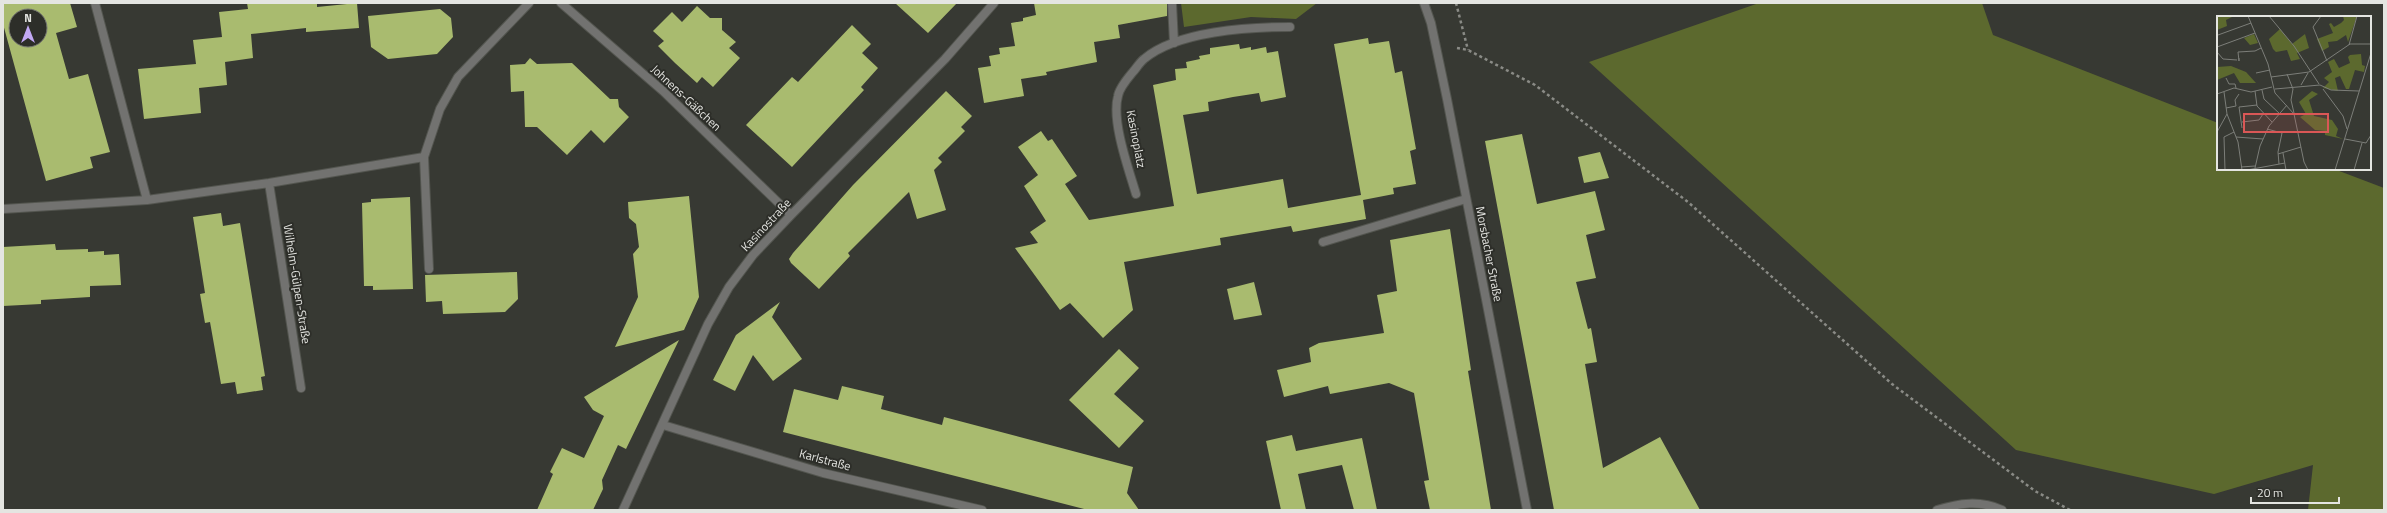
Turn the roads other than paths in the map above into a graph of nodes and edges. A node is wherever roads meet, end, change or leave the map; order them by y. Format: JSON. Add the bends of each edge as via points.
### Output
{"nodes":[{"id":1,"x":95,"y":3,"type":"edge"},
{"id":2,"x":529,"y":3,"type":"edge"},
{"id":3,"x":561,"y":3,"type":"edge"},
{"id":4,"x":994,"y":3,"type":"edge"},
{"id":5,"x":1172,"y":3,"type":"edge"},
{"id":6,"x":1424,"y":3,"type":"edge"},
{"id":7,"x":1290,"y":27,"type":"dead end"},
{"id":8,"x":1174,"y":43,"type":"junction"},
{"id":9,"x":424,"y":157,"type":"junction"},
{"id":10,"x":269,"y":184,"type":"junction"},
{"id":11,"x":1136,"y":194,"type":"dead end"},
{"id":12,"x":1466,"y":199,"type":"junction"},
{"id":13,"x":147,"y":200,"type":"junction"},
{"id":14,"x":3,"y":209,"type":"edge"},
{"id":15,"x":791,"y":215,"type":"junction"},
{"id":16,"x":1323,"y":242,"type":"dead end"},
{"id":17,"x":429,"y":269,"type":"dead end"},
{"id":18,"x":302,"y":388,"type":"dead end"},
{"id":19,"x":663,"y":425,"type":"junction"},
{"id":20,"x":623,"y":510,"type":"edge"},
{"id":21,"x":982,"y":510,"type":"edge"},
{"id":22,"x":1527,"y":510,"type":"edge"},
{"id":23,"x":1937,"y":510,"type":"edge"},
{"id":24,"x":2002,"y":510,"type":"edge"}],
"edges":[{"from":1,"to":13,"type":"street"},
{"from":2,"to":9,"type":"street","via":[[458,77],[440,109]]},
{"from":3,"to":15,"type":"street","name":"Johnens-Gäßchen","via":[[663,90]]},
{"from":4,"to":15,"type":"street","name":"Kasinostraße","via":[[945,59]]},
{"from":5,"to":8,"type":"street"},
{"from":6,"to":12,"type":"street","name":"Morsbacher Straße","via":[[1435,44]]},
{"from":7,"to":8,"type":"street","name":"Kasinoplatz","via":[[1232,30],[1200,35]]},
{"from":8,"to":11,"type":"street","name":"Kasinoplatz","via":[[1144,59],[1128,77],[1118,96],[1123,149]]},
{"from":9,"to":10,"type":"street"},
{"from":9,"to":17,"type":"street"},
{"from":10,"to":13,"type":"street"},
{"from":10,"to":18,"type":"street","name":"Wilhelm-Gülpen-Straße"},
{"from":12,"to":16,"type":"street"},
{"from":12,"to":22,"type":"street","name":"Morsbacher Straße"},
{"from":13,"to":14,"type":"street"},
{"from":15,"to":19,"type":"street","name":"Kasinostraße","via":[[729,287],[708,324]]},
{"from":19,"to":20,"type":"street","name":"Kasinostraße"},
{"from":19,"to":21,"type":"street","name":"Karlstraße","via":[[823,473]]},
{"from":23,"to":24,"type":"street","via":[[1958,503],[1989,504]]}]}
